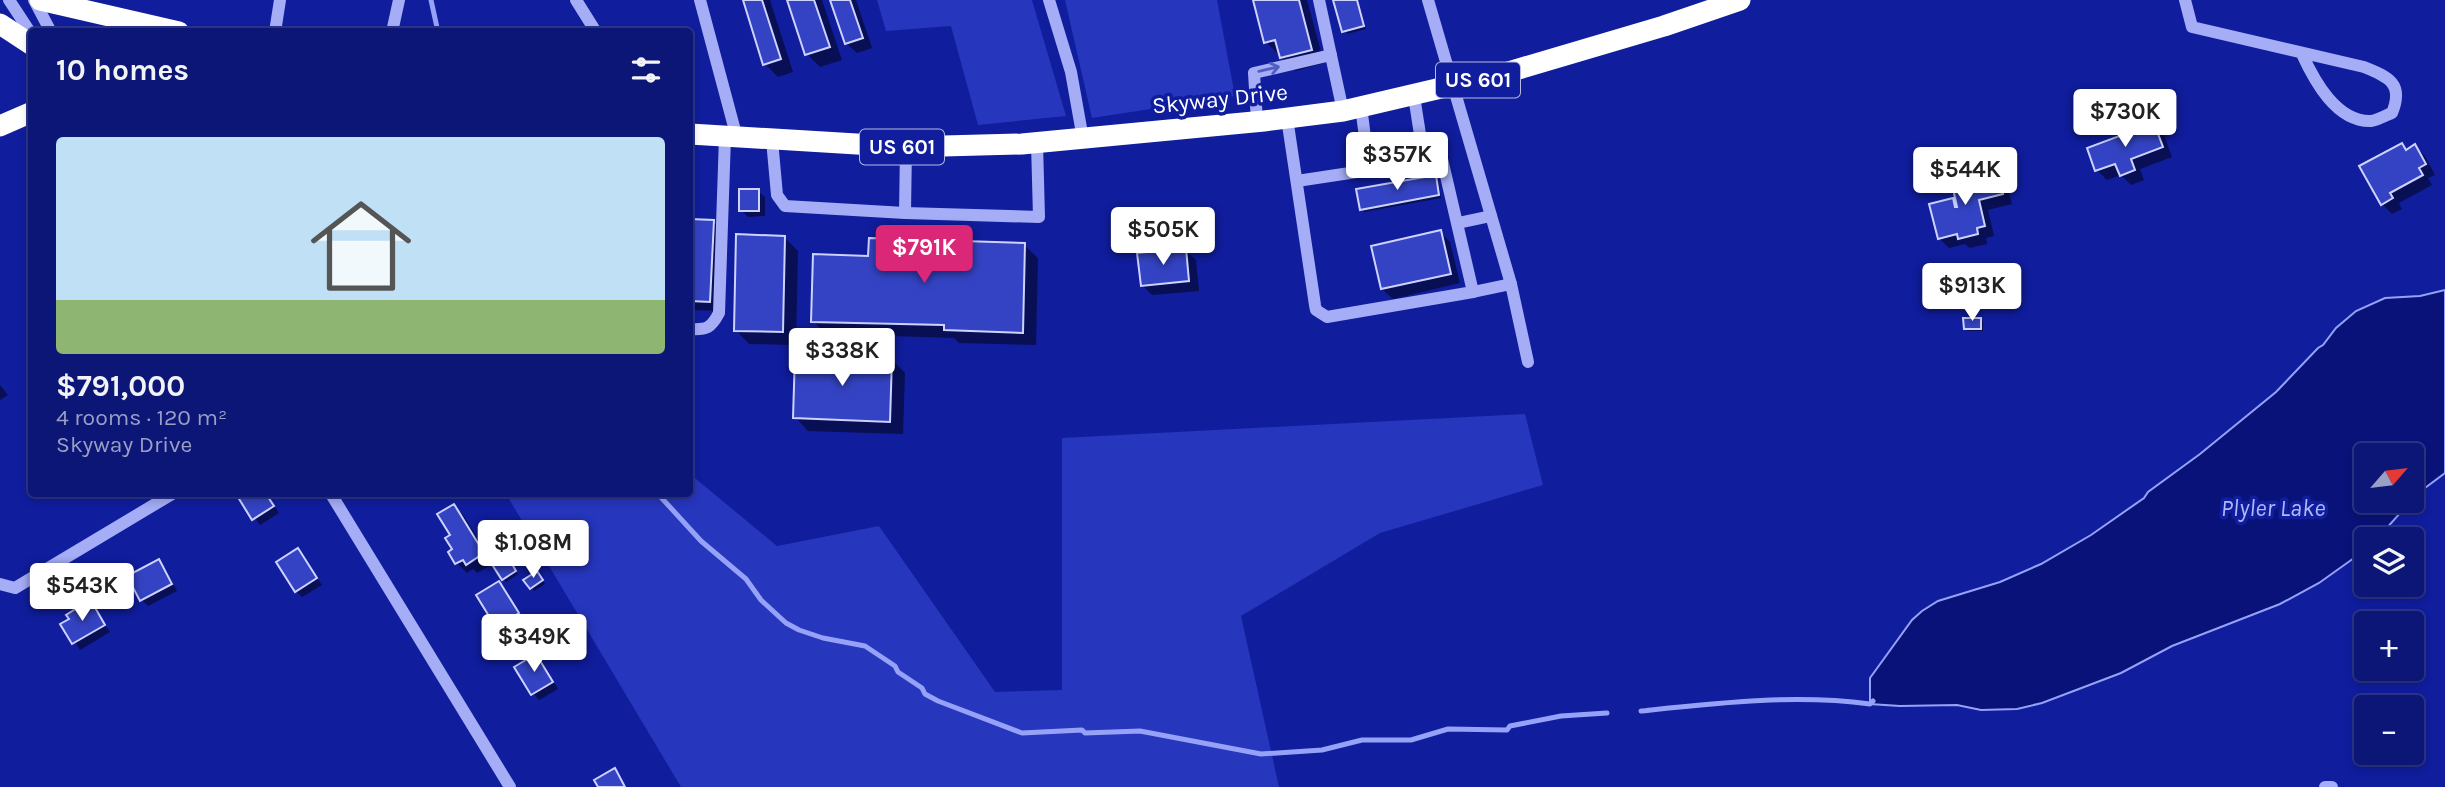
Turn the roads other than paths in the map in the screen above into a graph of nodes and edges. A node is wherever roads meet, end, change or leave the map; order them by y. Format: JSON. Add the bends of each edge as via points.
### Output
{"nodes":[{"id":1,"x":9,"y":0,"type":"edge"},
{"id":2,"x":34,"y":0,"type":"edge"},
{"id":3,"x":40,"y":0,"type":"edge"},
{"id":4,"x":280,"y":0,"type":"edge"},
{"id":5,"x":399,"y":0,"type":"edge"},
{"id":6,"x":576,"y":0,"type":"edge"},
{"id":7,"x":700,"y":0,"type":"edge"},
{"id":8,"x":1049,"y":0,"type":"edge"},
{"id":9,"x":1320,"y":0,"type":"edge"},
{"id":10,"x":1428,"y":0,"type":"edge"},
{"id":11,"x":1740,"y":0,"type":"edge"},
{"id":12,"x":2185,"y":0,"type":"edge"},
{"id":13,"x":0,"y":24,"type":"edge"},
{"id":14,"x":49,"y":28,"type":"edge"},
{"id":15,"x":161,"y":28,"type":"edge"},
{"id":16,"x":276,"y":28,"type":"edge"},
{"id":17,"x":393,"y":28,"type":"edge"},
{"id":18,"x":594,"y":28,"type":"edge"},
{"id":19,"x":28,"y":29,"type":"edge"},
{"id":20,"x":28,"y":43,"type":"edge"},
{"id":21,"x":2302,"y":54,"type":"junction"},
{"id":22,"x":1331,"y":55,"type":"junction"},
{"id":23,"x":1452,"y":87,"type":"junction"},
{"id":24,"x":1414,"y":96,"type":"junction"},
{"id":25,"x":1352,"y":108,"type":"junction"},
{"id":26,"x":28,"y":114,"type":"edge"},
{"id":27,"x":1287,"y":118,"type":"junction"},
{"id":28,"x":1257,"y":121,"type":"junction"},
{"id":29,"x":0,"y":126,"type":"edge"},
{"id":30,"x":693,"y":134,"type":"edge"},
{"id":31,"x":731,"y":137,"type":"junction"},
{"id":32,"x":1083,"y":139,"type":"junction"},
{"id":33,"x":772,"y":140,"type":"junction"},
{"id":34,"x":1037,"y":142,"type":"junction"},
{"id":35,"x":906,"y":147,"type":"junction"},
{"id":36,"x":1424,"y":160,"type":"junction"},
{"id":37,"x":1369,"y":169,"type":"junction"},
{"id":38,"x":1297,"y":181,"type":"junction"},
{"id":39,"x":905,"y":214,"type":"junction"},
{"id":40,"x":1491,"y":216,"type":"junction"},
{"id":41,"x":1458,"y":223,"type":"junction"},
{"id":42,"x":1511,"y":284,"type":"junction"},
{"id":43,"x":1474,"y":292,"type":"junction"},
{"id":44,"x":693,"y":329,"type":"edge"},
{"id":45,"x":1528,"y":362,"type":"dead end"},
{"id":46,"x":167,"y":497,"type":"edge"},
{"id":47,"x":333,"y":497,"type":"edge"},
{"id":48,"x":0,"y":584,"type":"edge"},
{"id":49,"x":510,"y":787,"type":"edge"},
{"id":50,"x":2325,"y":787,"type":"edge"},
{"id":51,"x":2332,"y":787,"type":"edge"}],
"edges":[{"from":1,"to":19,"type":"street"},
{"from":2,"to":14,"type":"street"},
{"from":3,"to":15,"type":"highway"},
{"from":4,"to":16,"type":"street"},
{"from":5,"to":17,"type":"street"},
{"from":6,"to":18,"type":"street"},
{"from":7,"to":31,"type":"street"},
{"from":8,"to":32,"type":"street","via":[[1071,72]]},
{"from":9,"to":22,"type":"street"},
{"from":10,"to":23,"type":"street"},
{"from":11,"to":23,"type":"highway","name":"Skyway Drive","number":"US 601"},
{"from":12,"to":21,"type":"street","via":[[2192,27]]},
{"from":13,"to":20,"type":"highway"},
{"from":21,"to":21,"type":"street","via":[[2383,75],[2395,85],[2398,100],[2392,113],[2371,121],[2334,105],[2314,80]]},
{"from":22,"to":25,"type":"street"},
{"from":28,"to":22,"type":"street","one_way":true,"via":[[1254,73]]},
{"from":23,"to":24,"type":"highway","name":"Skyway Drive","number":"US 601"},
{"from":23,"to":40,"type":"street"},
{"from":24,"to":25,"type":"highway","name":"Skyway Drive","number":"US 601"},
{"from":24,"to":36,"type":"street"},
{"from":25,"to":27,"type":"highway","name":"Skyway Drive","number":"US 601"},
{"from":25,"to":37,"type":"street"},
{"from":26,"to":29,"type":"highway"},
{"from":27,"to":28,"type":"highway","name":"Skyway Drive","number":"US 601"},
{"from":27,"to":38,"type":"street"},
{"from":28,"to":32,"type":"highway","name":"Skyway Drive","number":"US 601"},
{"from":30,"to":31,"type":"highway","name":"Skyway Drive","number":"US 601"},
{"from":31,"to":33,"type":"highway","name":"Skyway Drive","number":"US 601"},
{"from":31,"to":44,"type":"street","via":[[719,313],[711,327]]},
{"from":32,"to":34,"type":"highway","name":"Skyway Drive","number":"US 601"},
{"from":33,"to":35,"type":"highway","name":"Skyway Drive","number":"US 601"},
{"from":33,"to":39,"type":"street","via":[[776,194],[785,206]]},
{"from":34,"to":35,"type":"highway","name":"Skyway Drive","number":"US 601"},
{"from":34,"to":39,"type":"street","via":[[1039,217]]},
{"from":35,"to":39,"type":"street"},
{"from":36,"to":37,"type":"street"},
{"from":36,"to":41,"type":"street","via":[[1444,162]]},
{"from":37,"to":38,"type":"street"},
{"from":38,"to":43,"type":"street","via":[[1315,305],[1320,313],[1327,317]]},
{"from":40,"to":41,"type":"street"},
{"from":40,"to":42,"type":"street"},
{"from":41,"to":43,"type":"street"},
{"from":42,"to":43,"type":"street"},
{"from":42,"to":45,"type":"street"},
{"from":46,"to":48,"type":"street","via":[[15,588]]},
{"from":47,"to":49,"type":"street"},
{"from":50,"to":51,"type":"street"}]}
